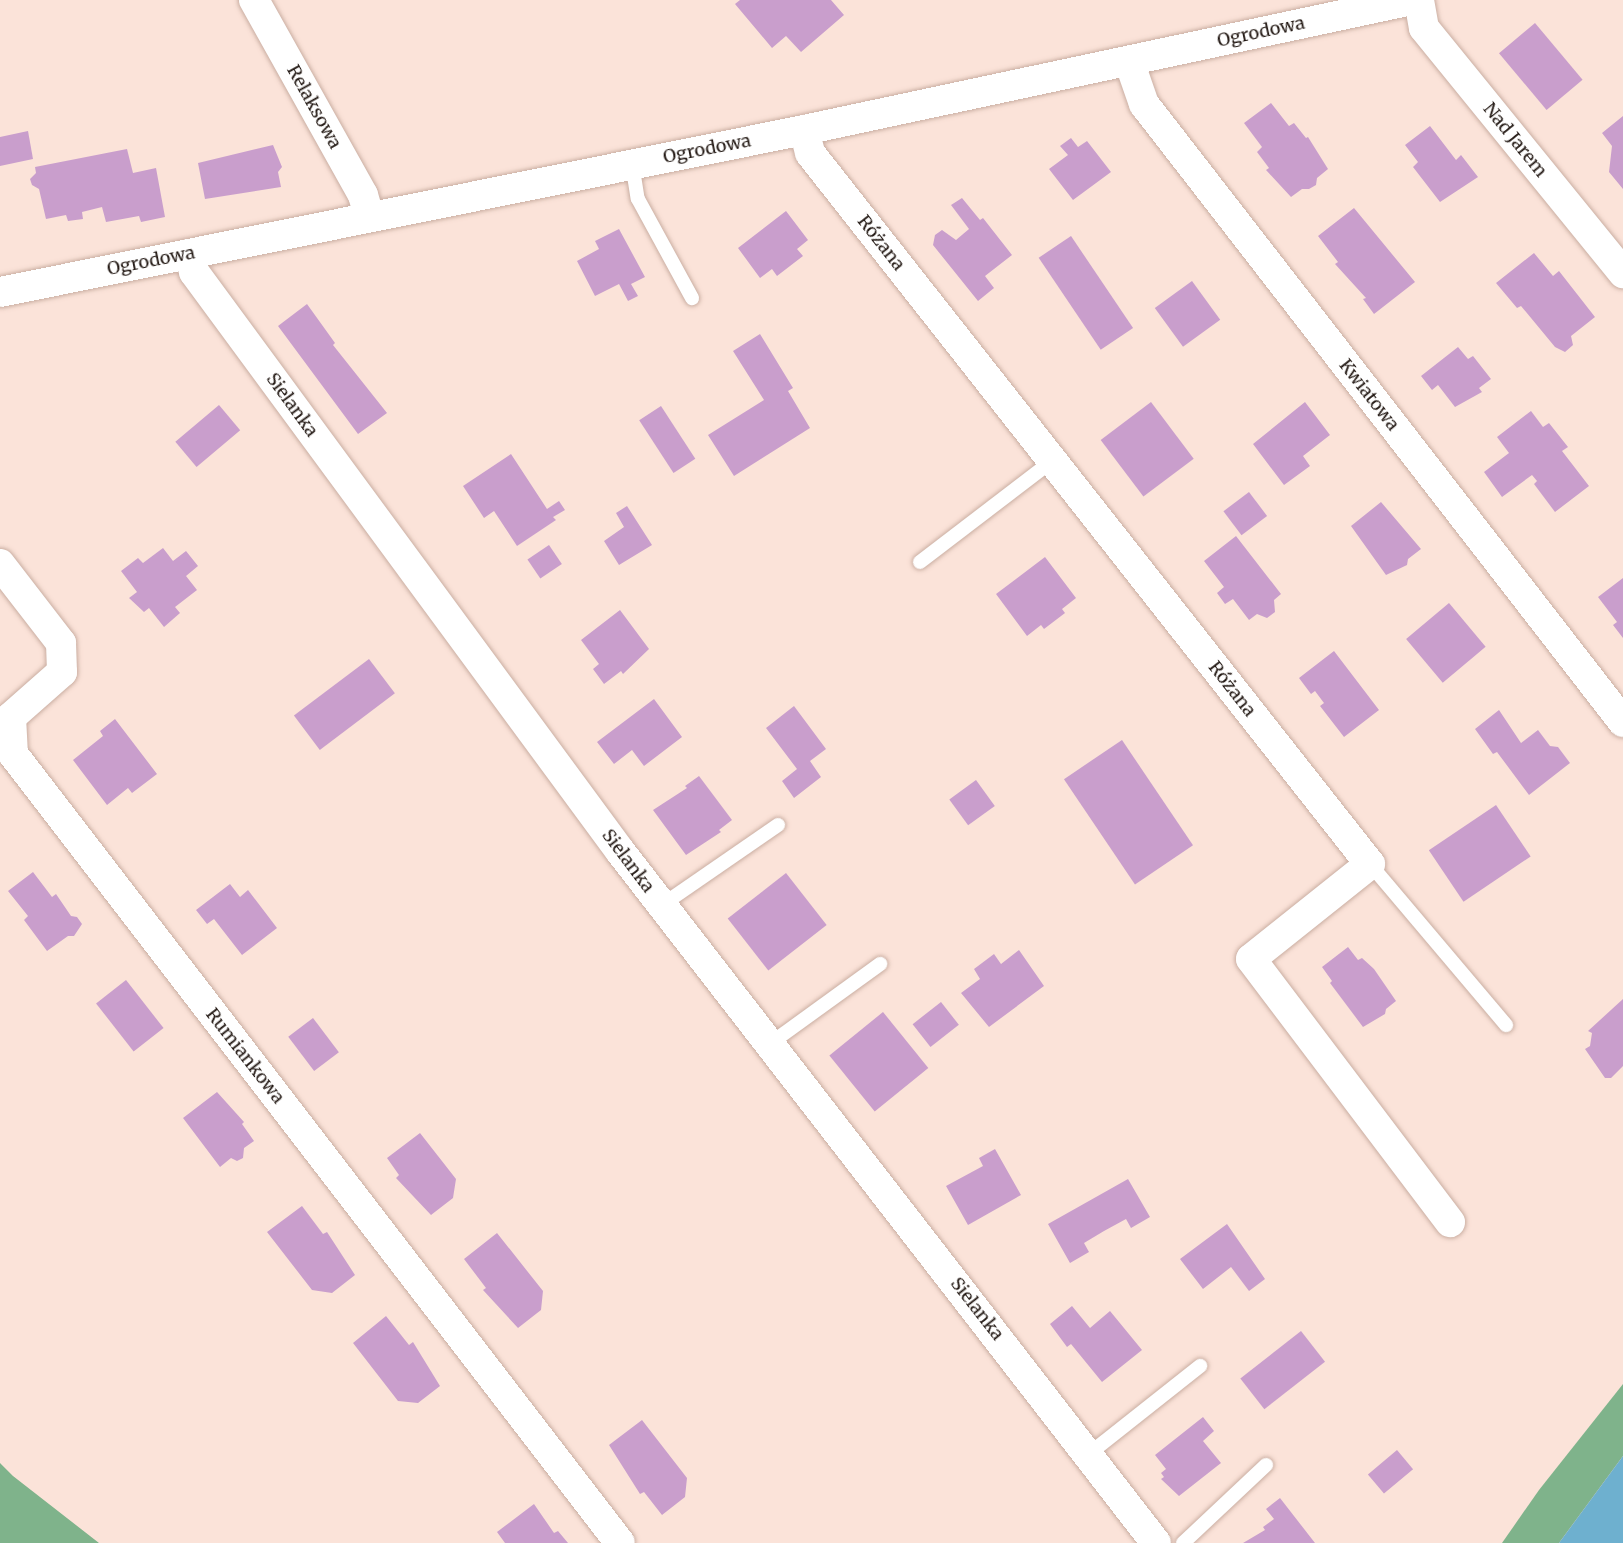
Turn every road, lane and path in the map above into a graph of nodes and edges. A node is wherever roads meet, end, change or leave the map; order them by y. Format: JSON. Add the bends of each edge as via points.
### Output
{"nodes":[{"id":1,"x":254,"y":0,"type":"edge"},
{"id":2,"x":1412,"y":0,"type":"edge"},
{"id":3,"x":1419,"y":0,"type":"edge"},
{"id":4,"x":1129,"y":61,"type":"junction"},
{"id":5,"x":804,"y":131,"type":"junction"},
{"id":6,"x":632,"y":163,"type":"junction"},
{"id":7,"x":369,"y":216,"type":"junction"},
{"id":8,"x":189,"y":254,"type":"junction"},
{"id":9,"x":1623,"y":273,"type":"edge"},
{"id":10,"x":0,"y":292,"type":"edge"},
{"id":11,"x":692,"y":298,"type":"dead end"},
{"id":12,"x":1052,"y":461,"type":"junction"},
{"id":13,"x":920,"y":562,"type":"dead end"},
{"id":14,"x":0,"y":564,"type":"edge"},
{"id":15,"x":1619,"y":707,"type":"edge"},
{"id":16,"x":778,"y":825,"type":"dead end"},
{"id":17,"x":1370,"y":864,"type":"junction"},
{"id":18,"x":663,"y":905,"type":"junction"},
{"id":19,"x":880,"y":964,"type":"dead end"},
{"id":20,"x":1506,"y":1025,"type":"dead end"},
{"id":21,"x":771,"y":1043,"type":"junction"},
{"id":22,"x":1450,"y":1222,"type":"dead end"},
{"id":23,"x":1200,"y":1366,"type":"dead end"},
{"id":24,"x":1089,"y":1454,"type":"junction"},
{"id":25,"x":1266,"y":1465,"type":"dead end"},
{"id":26,"x":620,"y":1543,"type":"edge"},
{"id":27,"x":1156,"y":1543,"type":"edge"},
{"id":28,"x":1183,"y":1543,"type":"edge"}],
"edges":[{"from":1,"to":7,"type":"street","name":"Relaksowa","via":[[363,195]]},
{"from":2,"to":4,"type":"street","name":"Ogrodowa"},
{"from":3,"to":9,"type":"street","name":"Nad Jarem","via":[[1424,28]]},
{"from":4,"to":5,"type":"street","name":"Ogrodowa"},
{"from":4,"to":15,"type":"street","name":"Kwiatowa","via":[[1144,104]]},
{"from":5,"to":6,"type":"street","name":"Ogrodowa"},
{"from":5,"to":12,"type":"street","name":"Różana","via":[[810,153]]},
{"from":6,"to":7,"type":"street","name":"Ogrodowa"},
{"from":6,"to":11,"type":"lane","via":[[638,200]]},
{"from":7,"to":8,"type":"street","name":"Ogrodowa"},
{"from":8,"to":10,"type":"street","name":"Ogrodowa"},
{"from":8,"to":18,"type":"street","name":"Sielanka","via":[[194,272]]},
{"from":12,"to":13,"type":"lane"},
{"from":12,"to":17,"type":"street","name":"Różana"},
{"from":14,"to":26,"type":"street","name":"Rumiankowa","via":[[61,643],[62,672],[11,717],[13,754]]},
{"from":16,"to":18,"type":"lane"},
{"from":17,"to":20,"type":"lane"},
{"from":17,"to":22,"type":"street","via":[[1251,959]]},
{"from":18,"to":21,"type":"street","name":"Sielanka"},
{"from":19,"to":21,"type":"lane"},
{"from":21,"to":24,"type":"street","name":"Sielanka"},
{"from":23,"to":24,"type":"lane"},
{"from":24,"to":27,"type":"street","name":"Sielanka"},
{"from":25,"to":28,"type":"lane"}]}
